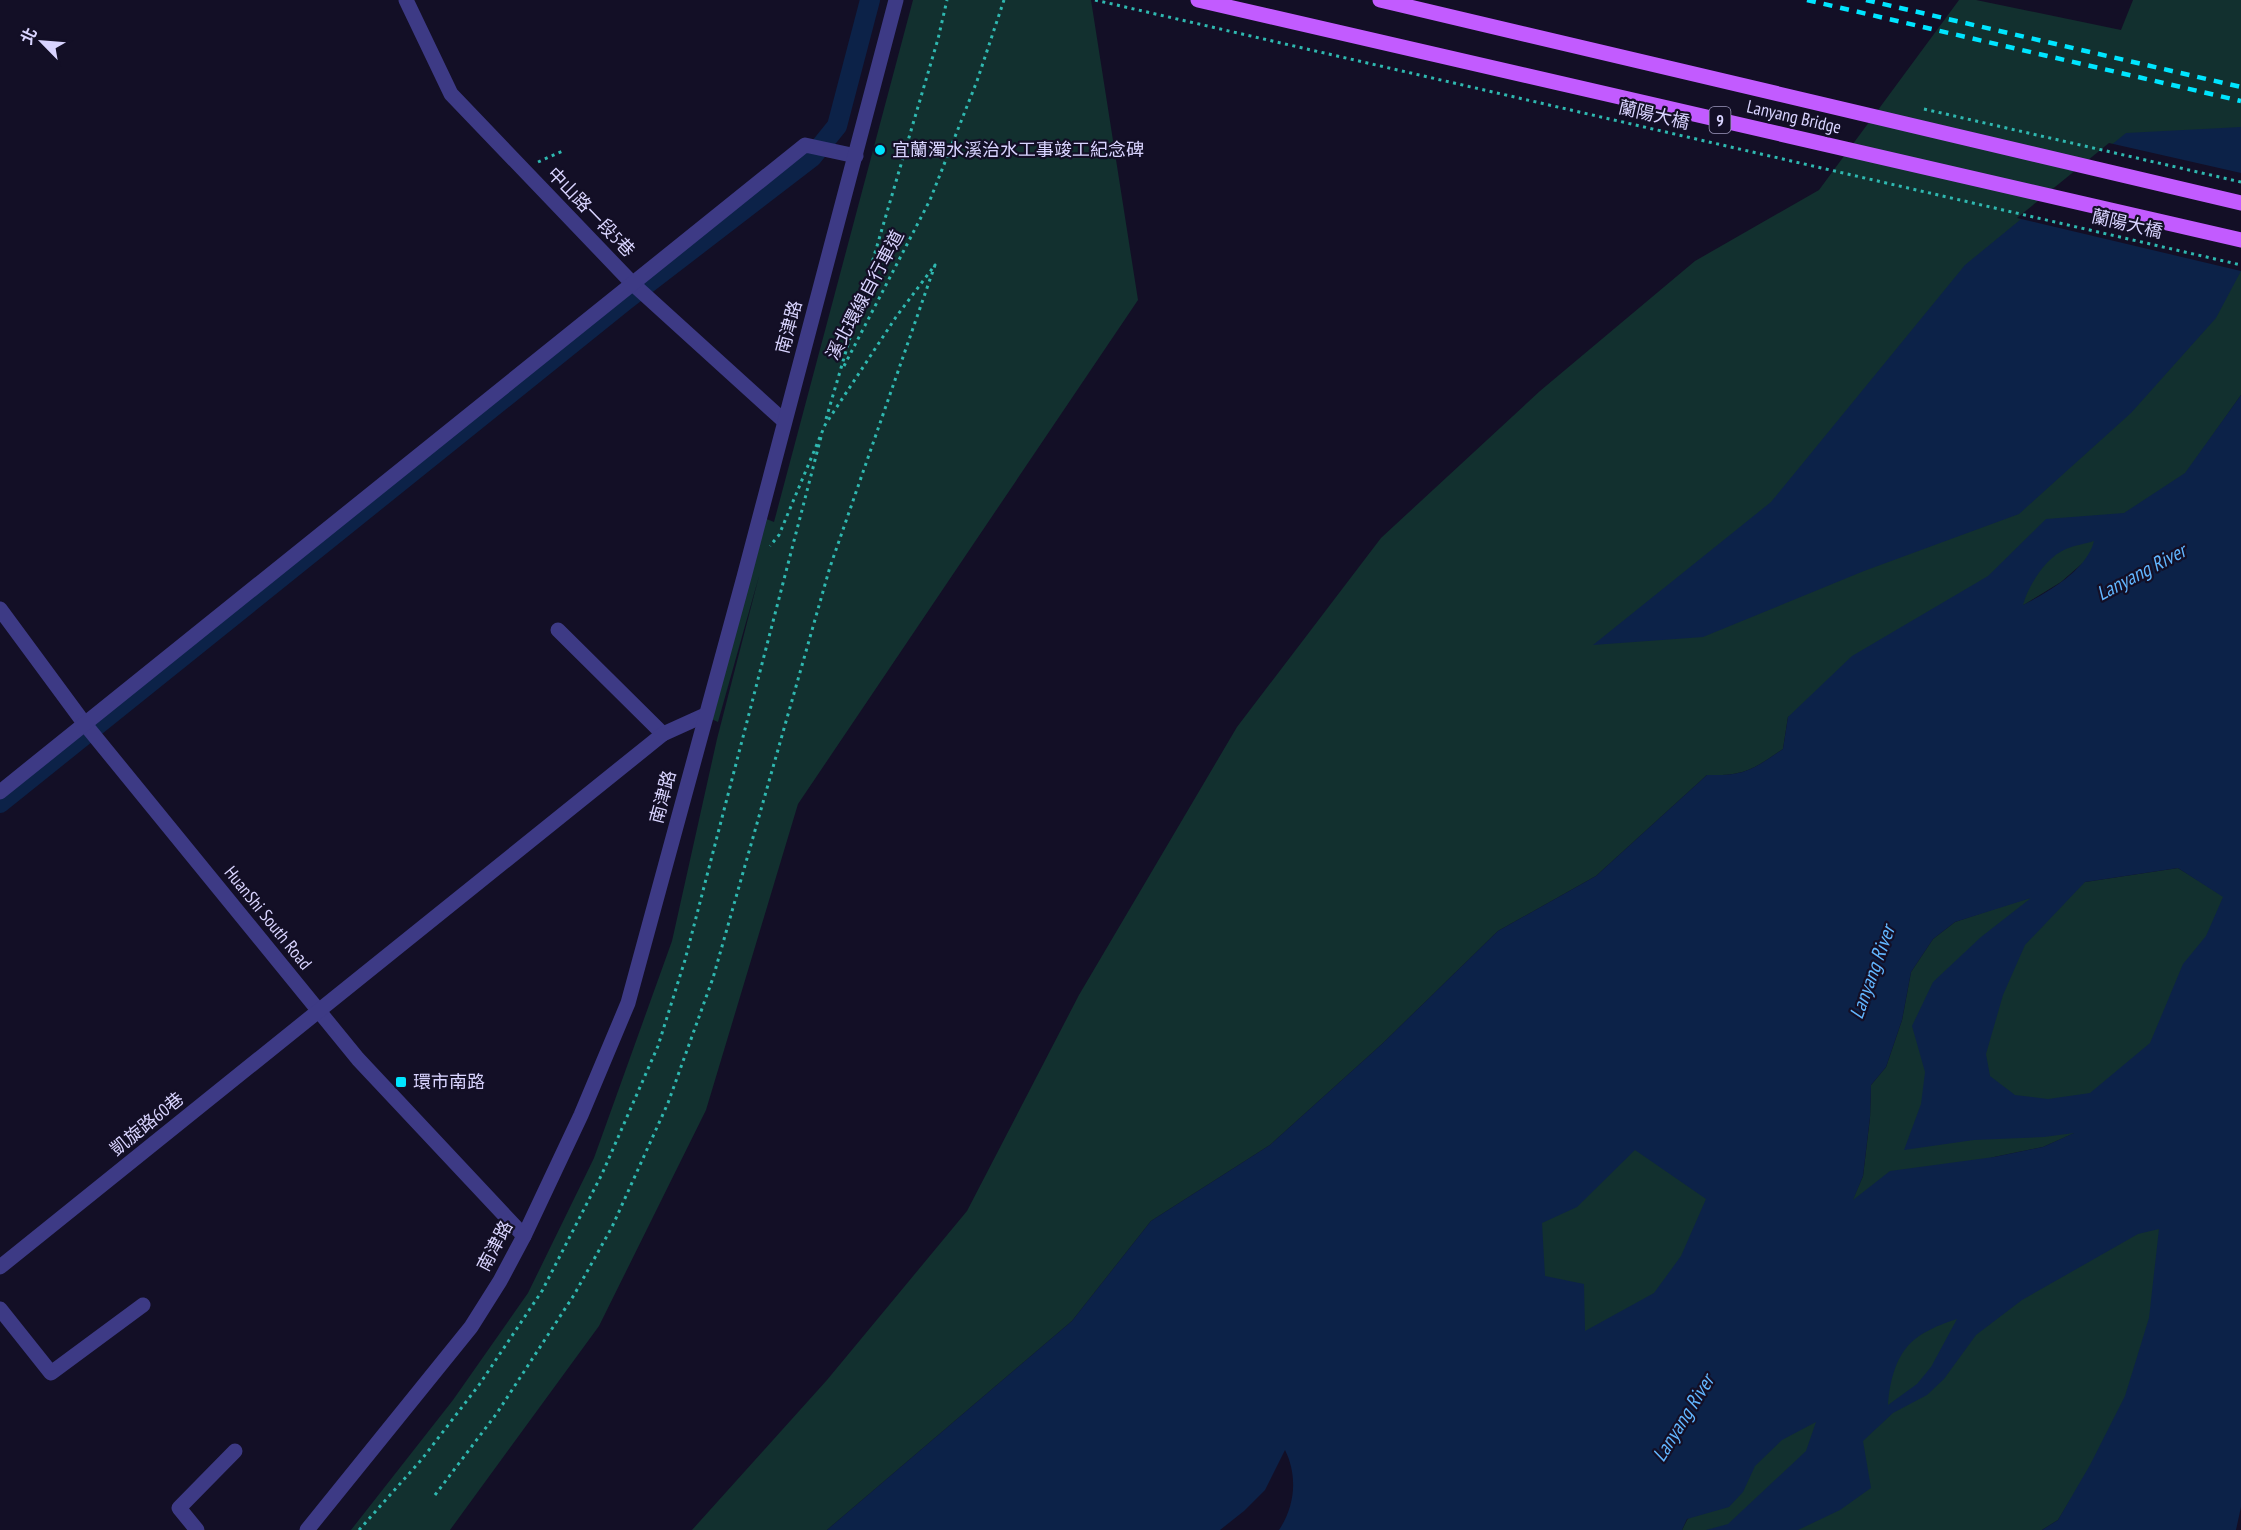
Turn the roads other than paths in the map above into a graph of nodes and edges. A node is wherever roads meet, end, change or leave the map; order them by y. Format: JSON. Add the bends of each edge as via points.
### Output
{"nodes":[{"id":1,"x":406,"y":0,"type":"edge"},
{"id":2,"x":896,"y":0,"type":"edge"},
{"id":3,"x":1198,"y":0,"type":"edge"},
{"id":4,"x":1380,"y":0,"type":"edge"},
{"id":5,"x":856,"y":156,"type":"junction"},
{"id":6,"x":2241,"y":203,"type":"edge"},
{"id":7,"x":2241,"y":240,"type":"edge"},
{"id":8,"x":635,"y":286,"type":"junction"},
{"id":9,"x":784,"y":421,"type":"junction"},
{"id":10,"x":0,"y":609,"type":"edge"},
{"id":11,"x":558,"y":630,"type":"dead end"},
{"id":12,"x":705,"y":715,"type":"junction"},
{"id":13,"x":87,"y":725,"type":"junction"},
{"id":14,"x":663,"y":734,"type":"junction"},
{"id":15,"x":0,"y":792,"type":"edge"},
{"id":16,"x":318,"y":1011,"type":"junction"},
{"id":17,"x":524,"y":1236,"type":"junction"},
{"id":18,"x":0,"y":1267,"type":"edge"},
{"id":19,"x":143,"y":1305,"type":"dead end"},
{"id":20,"x":0,"y":1309,"type":"edge"},
{"id":21,"x":235,"y":1451,"type":"dead end"},
{"id":22,"x":323,"y":1509,"type":"junction"},
{"id":23,"x":197,"y":1530,"type":"edge"},
{"id":24,"x":300,"y":1530,"type":"edge"},
{"id":25,"x":307,"y":1530,"type":"edge"}],
"edges":[{"from":1,"to":8,"type":"street","name":"中山路一段5巷","via":[[451,94]]},
{"from":2,"to":5,"type":"street","name":"南津路"},
{"from":3,"to":7,"type":"main road","name":"Lanyang Bridge","number":"9"},
{"from":4,"to":6,"type":"main road","name":"Lanyang Bridge","number":"9"},
{"from":5,"to":8,"type":"street","via":[[805,146]]},
{"from":5,"to":9,"type":"street","name":"南津路"},
{"from":8,"to":9,"type":"street","name":"中山路一段5巷"},
{"from":8,"to":13,"type":"street"},
{"from":9,"to":12,"type":"street","name":"南津路"},
{"from":10,"to":13,"type":"street","name":"HuanShi South Road"},
{"from":11,"to":14,"type":"street"},
{"from":12,"to":14,"type":"street","name":"凱旋路60巷"},
{"from":12,"to":17,"type":"street","name":"南津路","via":[[628,1003]]},
{"from":13,"to":15,"type":"street"},
{"from":13,"to":16,"type":"street","name":"HuanShi South Road"},
{"from":14,"to":16,"type":"street","name":"凱旋路60巷"},
{"from":16,"to":17,"type":"street","name":"HuanShi South Road"},
{"from":16,"to":18,"type":"street","name":"凱旋路60巷"},
{"from":17,"to":22,"type":"street","name":"南津路","via":[[471,1328]]},
{"from":19,"to":20,"type":"street","via":[[51,1373]]},
{"from":21,"to":23,"type":"street","via":[[179,1508]]},
{"from":22,"to":24,"type":"street"},
{"from":22,"to":25,"type":"street","name":"南津路"}]}
